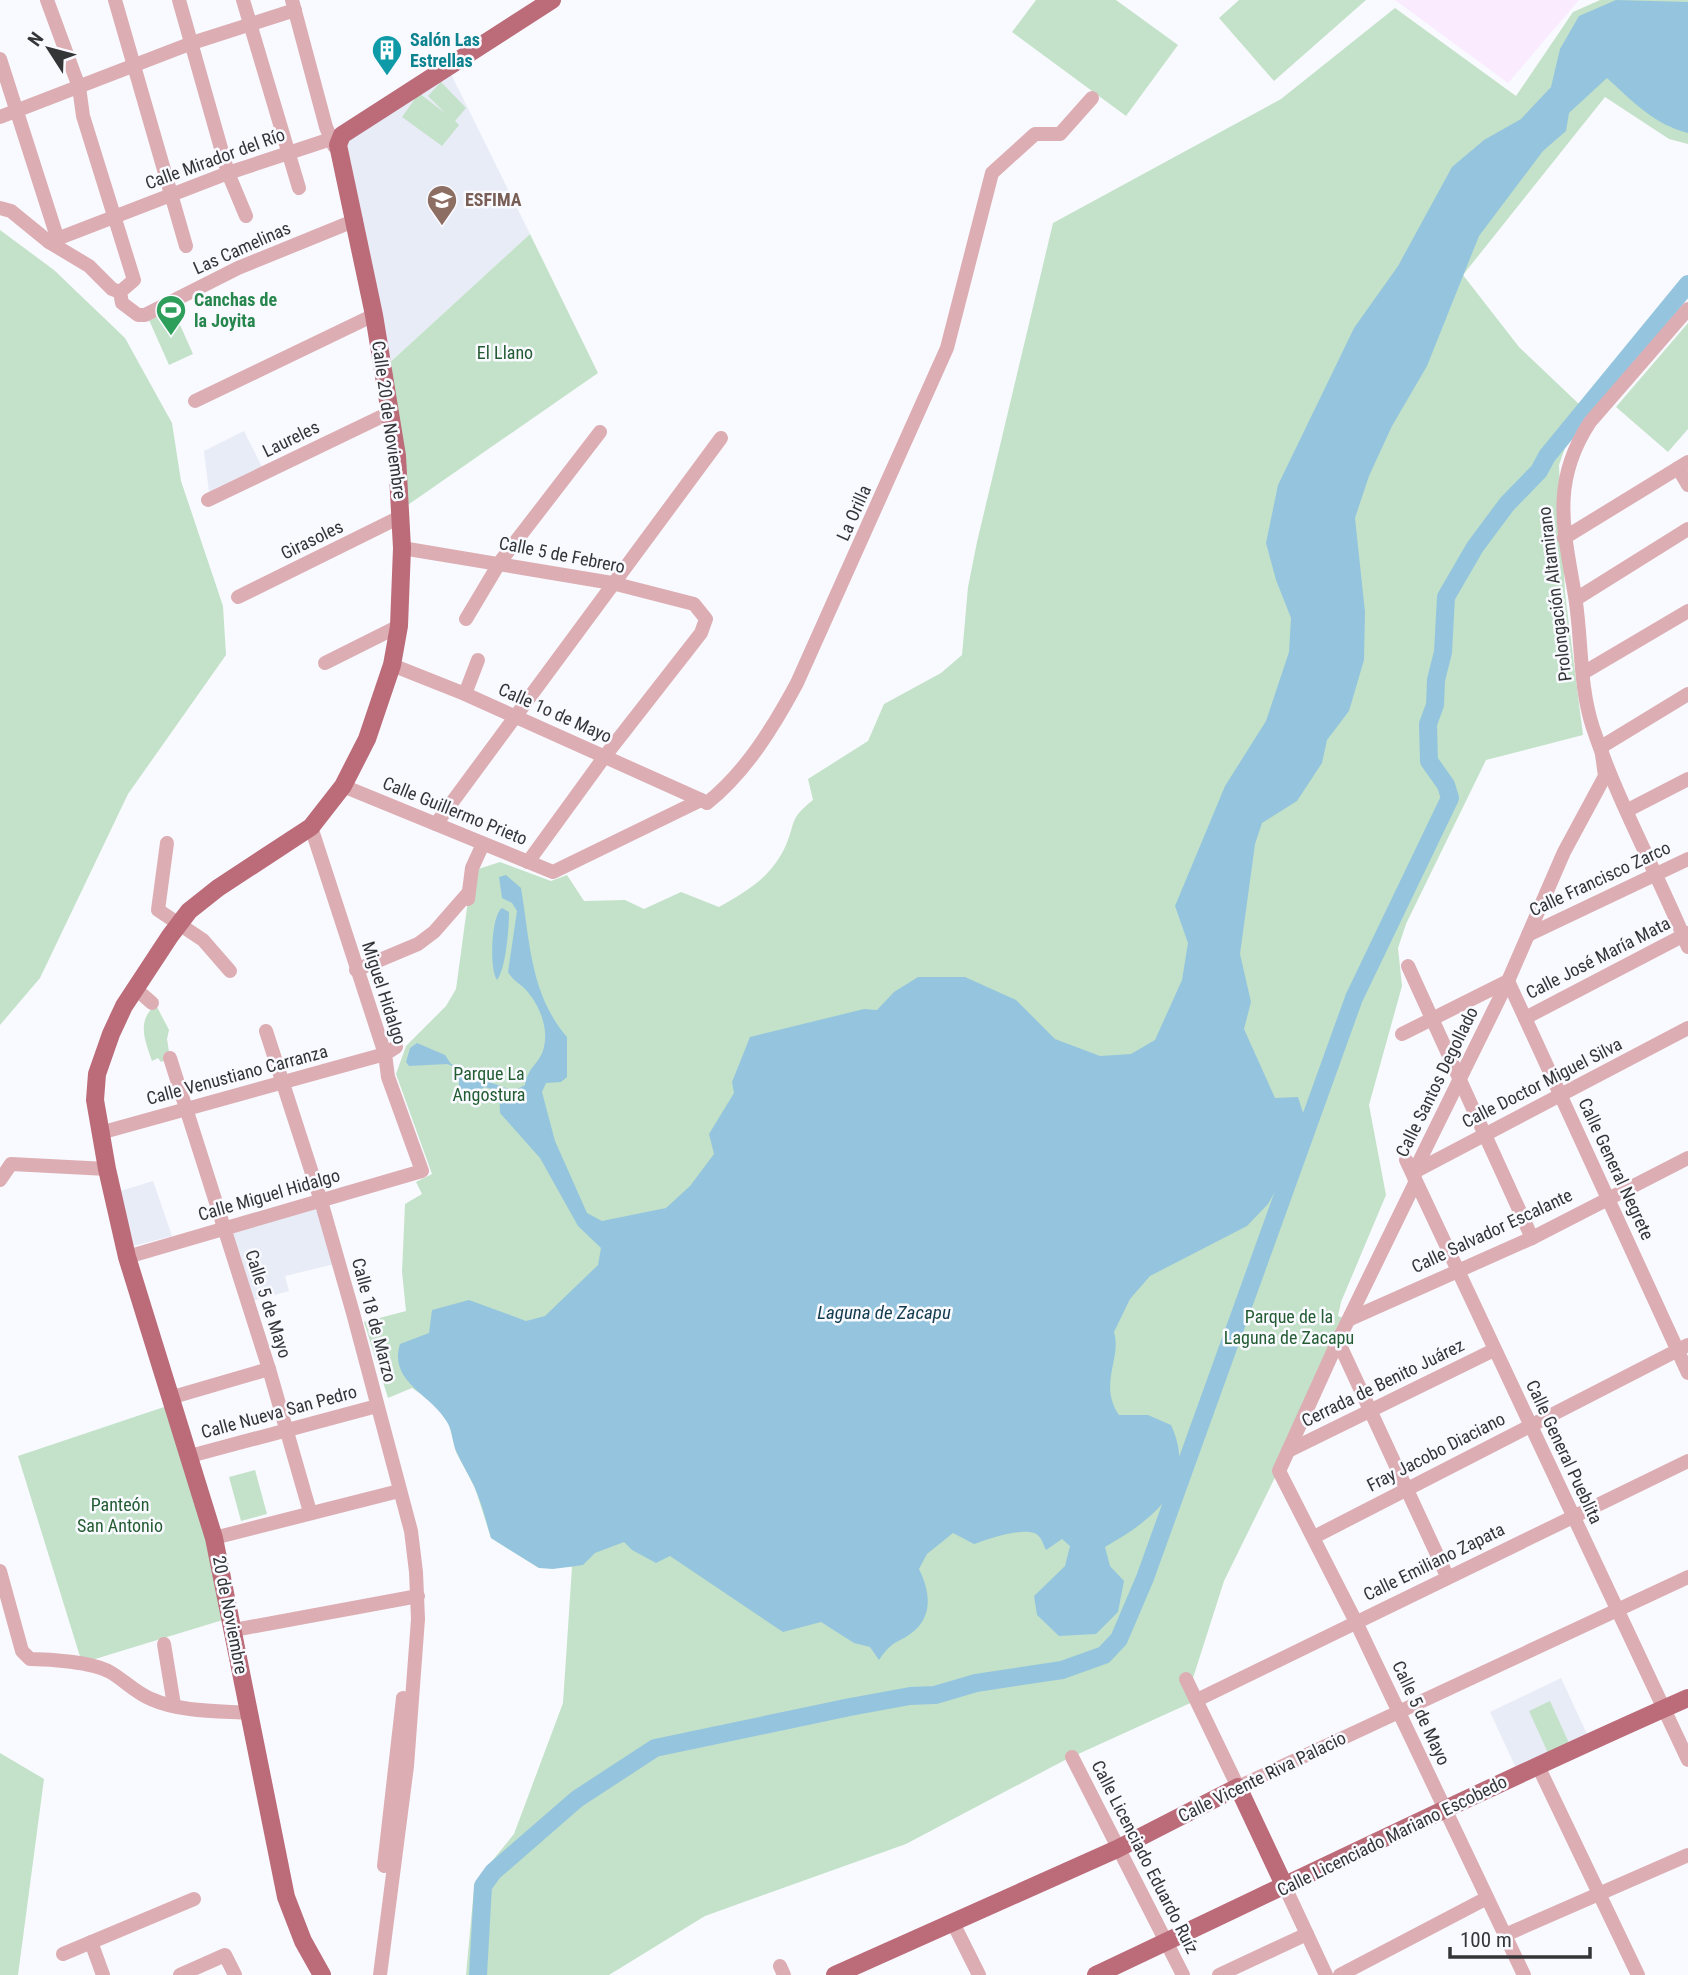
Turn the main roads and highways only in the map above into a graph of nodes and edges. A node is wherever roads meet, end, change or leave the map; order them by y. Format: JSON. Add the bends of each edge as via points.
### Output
{"nodes":[{"id":1,"x":552,"y":0,"type":"edge"},
{"id":2,"x":127,"y":1257,"type":"joint"},
{"id":3,"x":1688,"y":1698,"type":"edge"},
{"id":4,"x":1285,"y":1887,"type":"junction"},
{"id":5,"x":322,"y":1975,"type":"edge"},
{"id":6,"x":835,"y":1975,"type":"edge"},
{"id":7,"x":1096,"y":1975,"type":"edge"}],
"edges":[{"from":1,"to":2,"type":"main road","name":"Calle 20 de Noviembre","via":[[334,136],[356,220],[391,412],[402,516],[399,626],[392,665],[367,739],[343,786],[311,827],[189,911],[111,1034],[97,1074],[95,1100]]},
{"from":2,"to":5,"type":"main road","name":"20 de Noviembre","via":[[214,1538],[286,1897]]},
{"from":3,"to":4,"type":"main road","name":"Calle Licenciado Mariano Escobedo","via":[[1444,1808]]},
{"from":4,"to":6,"type":"main road","name":"Calle Vicente Riva Palacio","via":[[1238,1787],[1117,1849]]},
{"from":4,"to":7,"type":"main road","name":"Calle Licenciado Mariano Escobedo"}]}
